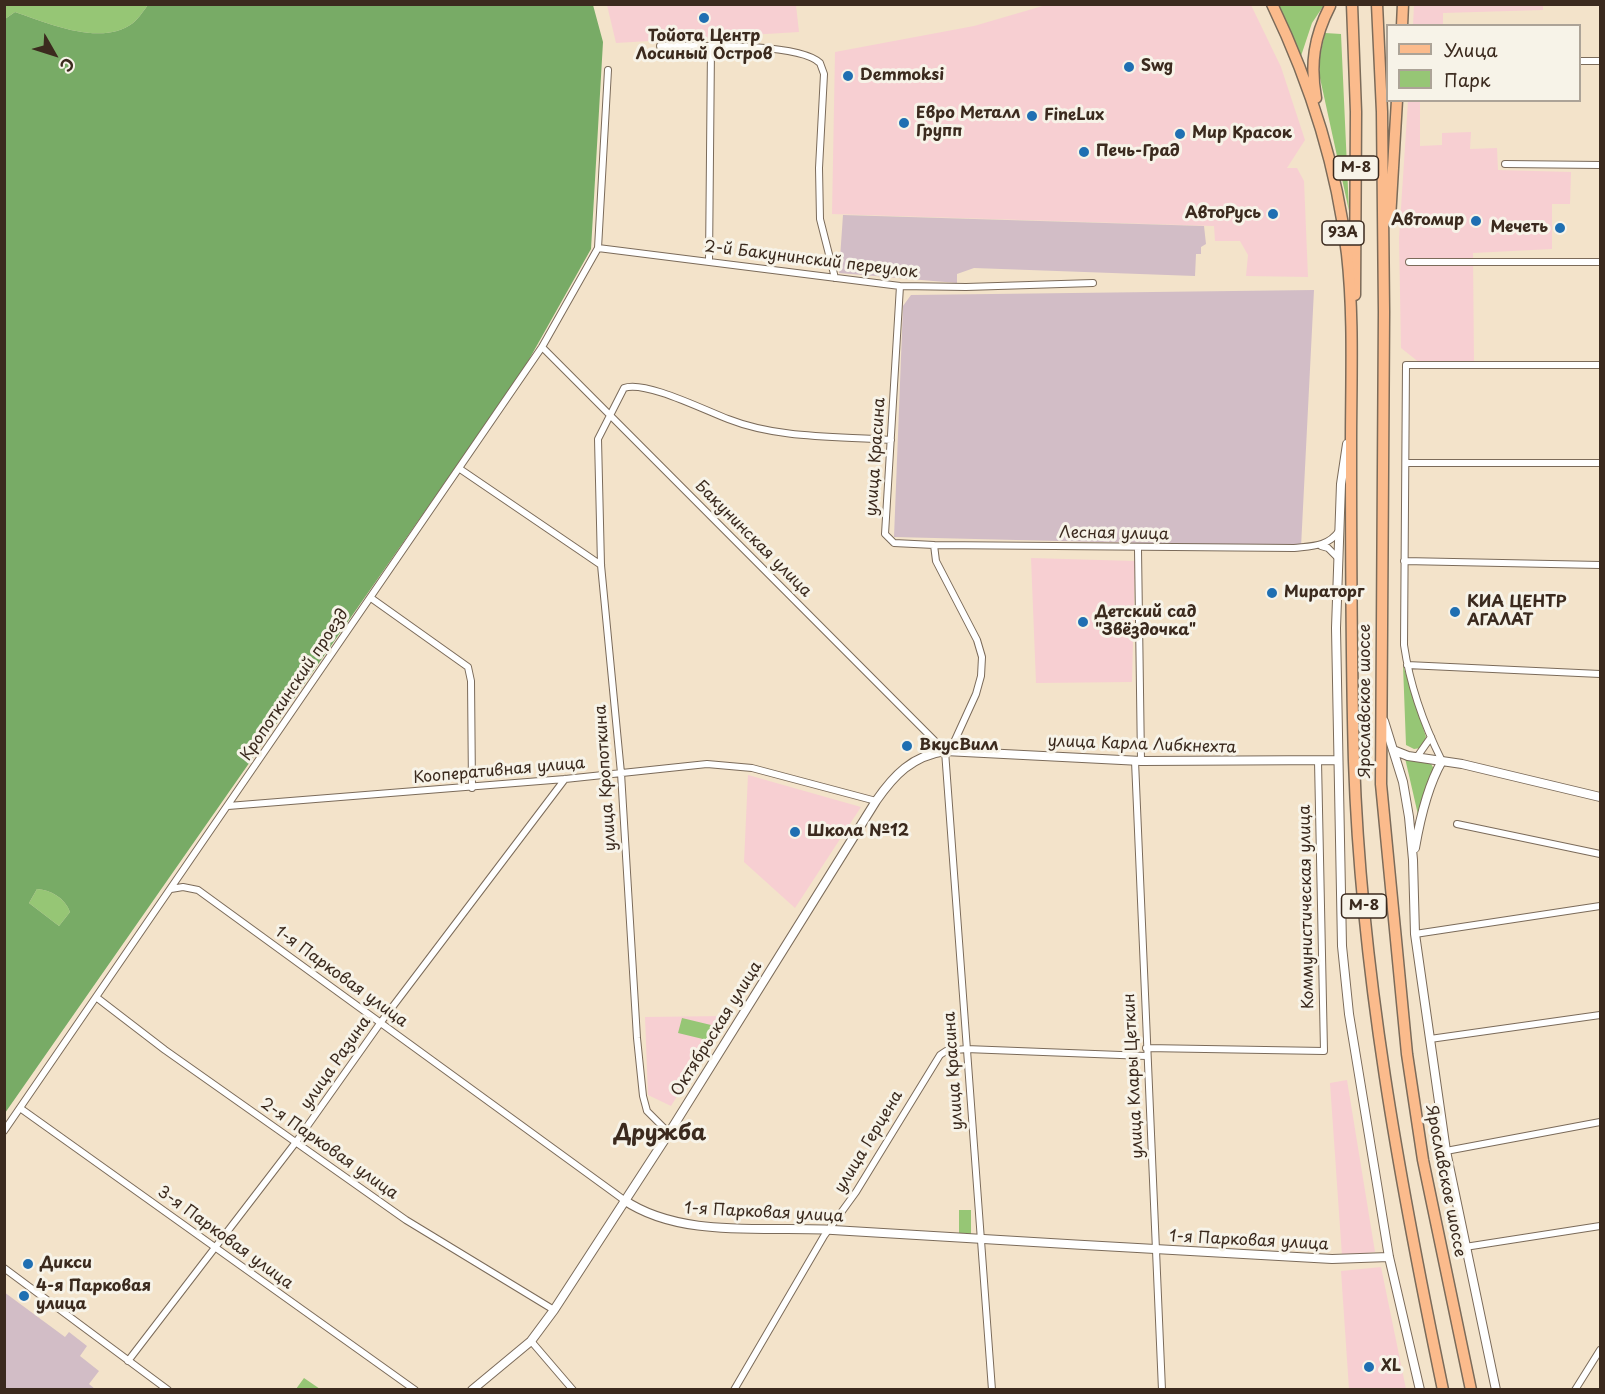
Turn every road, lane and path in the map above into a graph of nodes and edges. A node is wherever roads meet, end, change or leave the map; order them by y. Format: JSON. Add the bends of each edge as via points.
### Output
{"nodes":[{"id":1,"x":1272,"y":4,"type":"edge"},
{"id":2,"x":1352,"y":4,"type":"edge"},
{"id":3,"x":1403,"y":4,"type":"edge"},
{"id":4,"x":1377,"y":5,"type":"edge"},
{"id":5,"x":1330,"y":6,"type":"dead end"},
{"id":6,"x":1402,"y":24,"type":"edge"},
{"id":7,"x":660,"y":46,"type":"dead end"},
{"id":8,"x":711,"y":47,"type":"junction"},
{"id":9,"x":1581,"y":61,"type":"edge"},
{"id":10,"x":1600,"y":61,"type":"edge"},
{"id":11,"x":608,"y":70,"type":"dead end"},
{"id":12,"x":1397,"y":102,"type":"edge"},
{"id":13,"x":1322,"y":135,"type":"junction"},
{"id":14,"x":1505,"y":164,"type":"dead end"},
{"id":15,"x":1600,"y":165,"type":"edge"},
{"id":16,"x":598,"y":248,"type":"junction"},
{"id":17,"x":709,"y":262,"type":"junction"},
{"id":18,"x":1409,"y":262,"type":"dead end"},
{"id":19,"x":1600,"y":262,"type":"edge"},
{"id":20,"x":835,"y":278,"type":"junction"},
{"id":21,"x":1094,"y":283,"type":"dead end"},
{"id":22,"x":900,"y":286,"type":"junction"},
{"id":23,"x":1384,"y":312,"type":"junction"},
{"id":24,"x":1354,"y":332,"type":"junction"},
{"id":25,"x":542,"y":347,"type":"junction"},
{"id":26,"x":1600,"y":365,"type":"edge"},
{"id":27,"x":609,"y":413,"type":"junction"},
{"id":28,"x":1351,"y":416,"type":"junction"},
{"id":29,"x":891,"y":440,"type":"junction"},
{"id":30,"x":1407,"y":463,"type":"junction"},
{"id":31,"x":1600,"y":463,"type":"edge"},
{"id":32,"x":459,"y":469,"type":"junction"},
{"id":33,"x":1340,"y":530,"type":"junction"},
{"id":34,"x":934,"y":544,"type":"junction"},
{"id":35,"x":1320,"y":546,"type":"junction"},
{"id":36,"x":1138,"y":549,"type":"junction"},
{"id":37,"x":1338,"y":558,"type":"junction"},
{"id":38,"x":1404,"y":561,"type":"junction"},
{"id":39,"x":601,"y":565,"type":"junction"},
{"id":40,"x":1600,"y":565,"type":"edge"},
{"id":41,"x":371,"y":598,"type":"junction"},
{"id":42,"x":1407,"y":665,"type":"junction"},
{"id":43,"x":1600,"y":674,"type":"edge"},
{"id":44,"x":1380,"y":707,"type":"junction"},
{"id":45,"x":1431,"y":737,"type":"junction"},
{"id":46,"x":1393,"y":750,"type":"junction"},
{"id":47,"x":948,"y":751,"type":"junction"},
{"id":48,"x":1417,"y":757,"type":"junction"},
{"id":49,"x":1338,"y":760,"type":"junction"},
{"id":50,"x":1138,"y":761,"type":"junction"},
{"id":51,"x":1318,"y":761,"type":"junction"},
{"id":52,"x":1442,"y":761,"type":"junction"},
{"id":53,"x":621,"y":773,"type":"junction"},
{"id":54,"x":565,"y":779,"type":"junction"},
{"id":55,"x":471,"y":788,"type":"junction"},
{"id":56,"x":1600,"y":797,"type":"edge"},
{"id":57,"x":876,"y":801,"type":"junction"},
{"id":58,"x":228,"y":806,"type":"junction"},
{"id":59,"x":1457,"y":824,"type":"dead end"},
{"id":60,"x":1600,"y":854,"type":"edge"},
{"id":61,"x":1413,"y":860,"type":"junction"},
{"id":62,"x":171,"y":889,"type":"junction"},
{"id":63,"x":1600,"y":906,"type":"edge"},
{"id":64,"x":1415,"y":934,"type":"junction"},
{"id":65,"x":96,"y":997,"type":"junction"},
{"id":66,"x":1600,"y":1015,"type":"edge"},
{"id":67,"x":381,"y":1022,"type":"junction"},
{"id":68,"x":1430,"y":1039,"type":"junction"},
{"id":69,"x":1146,"y":1048,"type":"junction"},
{"id":70,"x":966,"y":1049,"type":"junction"},
{"id":71,"x":1146,"y":1056,"type":"junction"},
{"id":72,"x":20,"y":1108,"type":"junction"},
{"id":73,"x":1600,"y":1122,"type":"edge"},
{"id":74,"x":4,"y":1131,"type":"edge"},
{"id":75,"x":669,"y":1133,"type":"junction"},
{"id":76,"x":296,"y":1142,"type":"junction"},
{"id":77,"x":1446,"y":1151,"type":"junction"},
{"id":78,"x":624,"y":1200,"type":"junction"},
{"id":79,"x":1600,"y":1226,"type":"edge"},
{"id":80,"x":831,"y":1229,"type":"junction"},
{"id":81,"x":982,"y":1241,"type":"junction"},
{"id":82,"x":1465,"y":1247,"type":"junction"},
{"id":83,"x":214,"y":1249,"type":"junction"},
{"id":84,"x":1157,"y":1249,"type":"junction"},
{"id":85,"x":1389,"y":1257,"type":"junction"},
{"id":86,"x":4,"y":1269,"type":"edge"},
{"id":87,"x":554,"y":1310,"type":"junction"},
{"id":88,"x":531,"y":1341,"type":"junction"},
{"id":89,"x":1600,"y":1350,"type":"edge"},
{"id":90,"x":128,"y":1361,"type":"junction"},
{"id":91,"x":168,"y":1389,"type":"edge"},
{"id":92,"x":415,"y":1389,"type":"edge"},
{"id":93,"x":472,"y":1389,"type":"edge"},
{"id":94,"x":573,"y":1389,"type":"edge"},
{"id":95,"x":735,"y":1389,"type":"edge"},
{"id":96,"x":992,"y":1389,"type":"edge"},
{"id":97,"x":1162,"y":1389,"type":"edge"},
{"id":98,"x":1420,"y":1389,"type":"edge"},
{"id":99,"x":1443,"y":1389,"type":"edge"},
{"id":100,"x":1471,"y":1389,"type":"edge"},
{"id":101,"x":1496,"y":1389,"type":"edge"},
{"id":102,"x":1575,"y":1389,"type":"edge"}],
"edges":[{"from":1,"to":13,"type":"main road","number":"93A","via":[[1304,77]]},
{"from":2,"to":24,"type":"main road","name":"Ярославское шоссе","number":"М-8","via":[[1356,112]]},
{"from":3,"to":6,"type":"main road"},
{"from":4,"to":23,"type":"main road","name":"Ярославское шоссе","number":"М-8"},
{"from":5,"to":13,"type":"main road","number":"93A","via":[[1313,55]]},
{"from":7,"to":8,"type":"street"},
{"from":8,"to":17,"type":"street"},
{"from":8,"to":20,"type":"street","via":[[784,50],[807,55],[820,63],[824,74],[820,219]]},
{"from":9,"to":10,"type":"street"},
{"from":11,"to":16,"type":"street"},
{"from":12,"to":23,"type":"main road"},
{"from":13,"to":24,"type":"main road","number":"93A","via":[[1347,252]]},
{"from":14,"to":15,"type":"street"},
{"from":16,"to":17,"type":"street","name":"2-й Бакунинский переулок"},
{"from":16,"to":25,"type":"street","name":"Кропоткинский проезд"},
{"from":17,"to":20,"type":"street","name":"2-й Бакунинский переулок"},
{"from":18,"to":19,"type":"street"},
{"from":20,"to":22,"type":"street","name":"2-й Бакунинский переулок"},
{"from":21,"to":22,"type":"street","name":"2-й Бакунинский переулок"},
{"from":22,"to":29,"type":"street","name":"улица Красина"},
{"from":23,"to":44,"type":"main road","name":"Ярославское шоссе","number":"М-8"},
{"from":24,"to":28,"type":"main road","name":"Ярославское шоссе","number":"М-8"},
{"from":25,"to":27,"type":"street","name":"Бакунинская улица"},
{"from":25,"to":32,"type":"street","name":"Кропоткинский проезд"},
{"from":26,"to":30,"type":"street","via":[[1406,365]]},
{"from":27,"to":29,"type":"street","name":"улица Кропоткина","via":[[624,388],[632,386],[763,431]]},
{"from":27,"to":39,"type":"street","name":"улица Кропоткина","via":[[598,439]]},
{"from":27,"to":47,"type":"street","name":"Бакунинская улица"},
{"from":28,"to":33,"type":"street","via":[[1341,484]]},
{"from":28,"to":99,"type":"main road","name":"Ярославское шоссе","number":"М-8","via":[[1354,762],[1361,874],[1386,1082]]},
{"from":29,"to":34,"type":"street","name":"улица Красина","via":[[886,537],[894,543]]},
{"from":30,"to":31,"type":"street"},
{"from":30,"to":38,"type":"street"},
{"from":32,"to":39,"type":"street"},
{"from":32,"to":41,"type":"street","name":"Кропоткинский проезд"},
{"from":33,"to":35,"type":"street"},
{"from":33,"to":37,"type":"street"},
{"from":34,"to":36,"type":"street","name":"Лесная улица"},
{"from":34,"to":47,"type":"street","name":"улица Красина","via":[[936,561],[982,657],[980,683]]},
{"from":35,"to":36,"type":"street","name":"Лесная улица"},
{"from":35,"to":37,"type":"street"},
{"from":36,"to":50,"type":"street","name":"улица Клары Цеткин"},
{"from":37,"to":49,"type":"street"},
{"from":38,"to":40,"type":"street"},
{"from":38,"to":42,"type":"street"},
{"from":39,"to":53,"type":"street","name":"улица Кропоткина"},
{"from":41,"to":55,"type":"street","via":[[468,667]]},
{"from":41,"to":58,"type":"street","name":"Кропоткинский проезд"},
{"from":42,"to":43,"type":"street"},
{"from":42,"to":45,"type":"street"},
{"from":44,"to":46,"type":"street"},
{"from":44,"to":100,"type":"main road","name":"Ярославское шоссе","number":"М-8","via":[[1382,795],[1407,1054],[1424,1160]]},
{"from":45,"to":48,"type":"street"},
{"from":45,"to":52,"type":"street"},
{"from":46,"to":48,"type":"street"},
{"from":46,"to":61,"type":"street","via":[[1403,782]]},
{"from":47,"to":50,"type":"street","name":"улица Карла Либкнехта"},
{"from":47,"to":57,"type":"street","name":"Октябрьская улица","via":[[930,753],[909,764]]},
{"from":47,"to":70,"type":"street","name":"улица Красина"},
{"from":48,"to":52,"type":"street"},
{"from":49,"to":51,"type":"street","name":"улица Карла Либкнехта"},
{"from":49,"to":85,"type":"street","via":[[1342,946],[1348,1014]]},
{"from":50,"to":51,"type":"street","name":"улица Карла Либкнехта"},
{"from":50,"to":69,"type":"street","name":"улица Клары Цеткин"},
{"from":51,"to":69,"type":"street","name":"Коммунистическая улица","via":[[1324,1051]]},
{"from":52,"to":56,"type":"street"},
{"from":52,"to":61,"type":"street","via":[[1419,825]]},
{"from":53,"to":54,"type":"street","name":"Кооперативная улица"},
{"from":53,"to":57,"type":"street","name":"Кооперативная улица","via":[[707,764],[752,768]]},
{"from":53,"to":75,"type":"street","name":"улица Кропоткина","via":[[643,1096],[647,1111]]},
{"from":54,"to":55,"type":"street","name":"Кооперативная улица"},
{"from":54,"to":67,"type":"street","name":"улица Разина"},
{"from":55,"to":58,"type":"street","name":"Кооперативная улица"},
{"from":57,"to":75,"type":"street","name":"Октябрьская улица"},
{"from":58,"to":62,"type":"street","name":"Кропоткинский проезд"},
{"from":59,"to":60,"type":"street"},
{"from":61,"to":64,"type":"street"},
{"from":62,"to":65,"type":"street","name":"Кропоткинский проезд"},
{"from":62,"to":67,"type":"street","name":"1-я Парковая улица","via":[[198,890]]},
{"from":63,"to":64,"type":"street"},
{"from":64,"to":68,"type":"street"},
{"from":65,"to":72,"type":"street","name":"Кропоткинский проезд"},
{"from":65,"to":76,"type":"street","name":"2-я Парковая улица"},
{"from":66,"to":68,"type":"street"},
{"from":67,"to":76,"type":"street","name":"улица Разина"},
{"from":67,"to":78,"type":"street","name":"1-я Парковая улица"},
{"from":68,"to":77,"type":"street"},
{"from":69,"to":71,"type":"street","name":"улица Клары Цеткин"},
{"from":70,"to":71,"type":"street","name":"улица Герцена"},
{"from":70,"to":80,"type":"street","name":"улица Герцена","via":[[946,1051],[935,1061]]},
{"from":70,"to":81,"type":"street","name":"улица Красина"},
{"from":71,"to":84,"type":"street","name":"улица Клары Цеткин"},
{"from":72,"to":74,"type":"street","name":"Кропоткинский проезд"},
{"from":72,"to":83,"type":"street","name":"3-я Парковая улица"},
{"from":73,"to":77,"type":"street"},
{"from":75,"to":78,"type":"street","name":"Октябрьская улица"},
{"from":76,"to":83,"type":"street","name":"улица Разина"},
{"from":76,"to":87,"type":"street","name":"2-я Парковая улица","via":[[406,1220]]},
{"from":77,"to":82,"type":"street"},
{"from":78,"to":80,"type":"street","name":"1-я Парковая улица","via":[[679,1223]]},
{"from":78,"to":87,"type":"street","name":"Октябрьская улица"},
{"from":79,"to":82,"type":"street"},
{"from":80,"to":81,"type":"street","name":"1-я Парковая улица"},
{"from":80,"to":95,"type":"street","name":"улица Герцена"},
{"from":81,"to":84,"type":"street","name":"1-я Парковая улица"},
{"from":81,"to":96,"type":"street","name":"улица Красина"},
{"from":82,"to":101,"type":"street"},
{"from":83,"to":90,"type":"street","name":"улица Разина"},
{"from":83,"to":92,"type":"street","name":"3-я Парковая улица"},
{"from":84,"to":85,"type":"street","name":"1-я Парковая улица","via":[[1332,1259]]},
{"from":84,"to":97,"type":"street","name":"улица Клары Цеткин"},
{"from":85,"to":98,"type":"street"},
{"from":86,"to":90,"type":"street"},
{"from":87,"to":88,"type":"street","name":"Октябрьская улица"},
{"from":88,"to":93,"type":"street","name":"Октябрьская улица"},
{"from":88,"to":94,"type":"street"},
{"from":89,"to":102,"type":"street"},
{"from":90,"to":91,"type":"street"}]}
